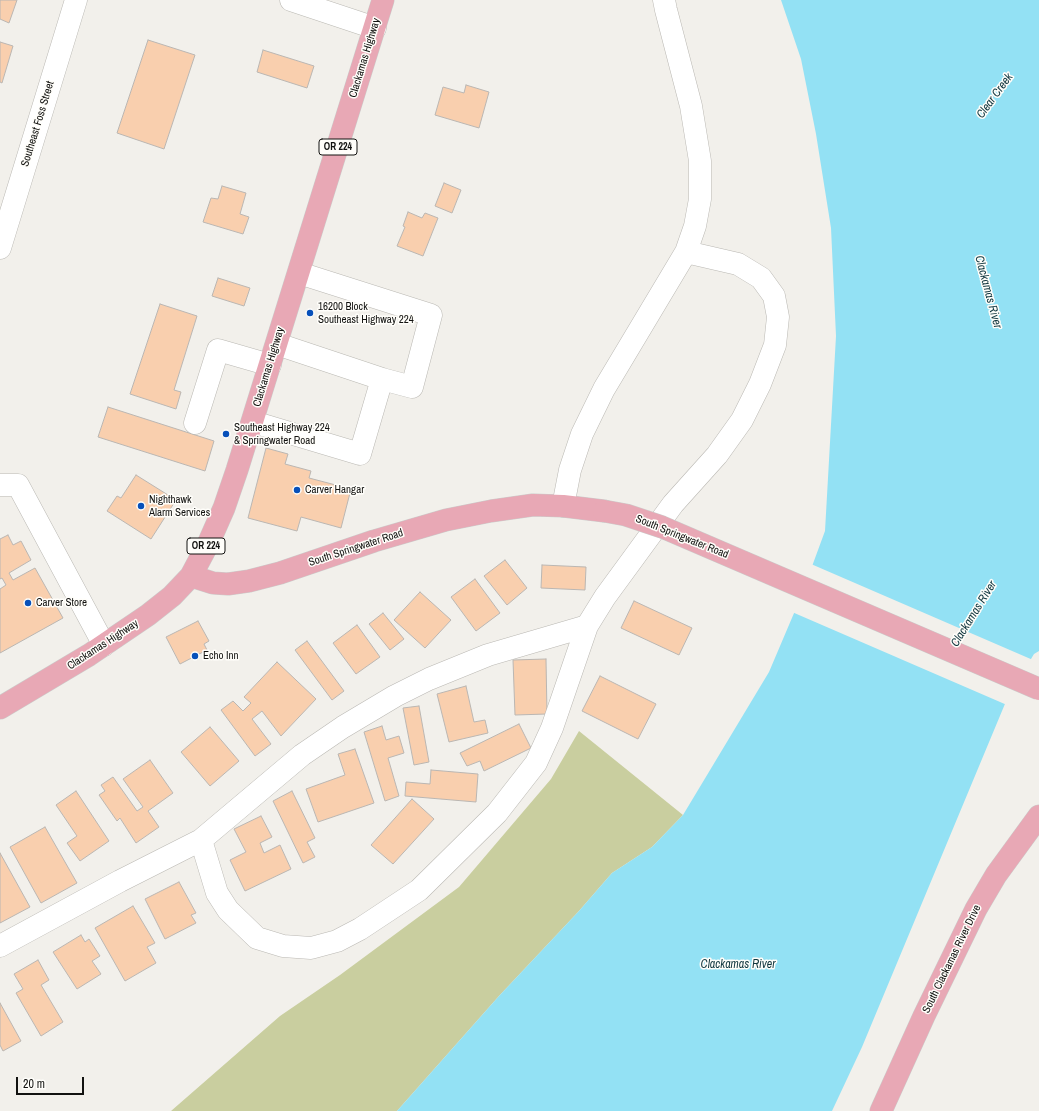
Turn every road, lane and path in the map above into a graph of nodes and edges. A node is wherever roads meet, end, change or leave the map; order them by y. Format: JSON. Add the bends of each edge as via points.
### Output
{"nodes":[{"id":1,"x":76,"y":0,"type":"edge"},
{"id":2,"x":291,"y":0,"type":"edge"},
{"id":3,"x":383,"y":0,"type":"edge"},
{"id":4,"x":664,"y":0,"type":"edge"},
{"id":5,"x":375,"y":28,"type":"junction"},
{"id":6,"x":0,"y":248,"type":"edge"},
{"id":7,"x":686,"y":252,"type":"junction"},
{"id":8,"x":299,"y":273,"type":"junction"},
{"id":9,"x":277,"y":344,"type":"junction"},
{"id":10,"x":270,"y":365,"type":"junction"},
{"id":11,"x":382,"y":379,"type":"junction"},
{"id":12,"x":253,"y":422,"type":"junction"},
{"id":13,"x":195,"y":423,"type":"dead end"},
{"id":14,"x":0,"y":485,"type":"edge"},
{"id":15,"x":564,"y":506,"type":"junction"},
{"id":16,"x":191,"y":576,"type":"junction"},
{"id":17,"x":587,"y":626,"type":"junction"},
{"id":18,"x":104,"y":645,"type":"junction"},
{"id":19,"x":1039,"y":689,"type":"edge"},
{"id":20,"x":0,"y":708,"type":"edge"},
{"id":21,"x":1039,"y":816,"type":"edge"},
{"id":22,"x":201,"y":840,"type":"junction"},
{"id":23,"x":0,"y":946,"type":"edge"},
{"id":24,"x":881,"y":1111,"type":"edge"}],
"edges":[{"from":1,"to":6,"type":"street","name":"Southeast Foss Street"},
{"from":2,"to":5,"type":"street"},
{"from":3,"to":5,"type":"main road","name":"Clackamas Highway","number":"OR 224"},
{"from":4,"to":7,"type":"street","via":[[691,106],[700,161],[700,199],[695,226]]},
{"from":5,"to":8,"type":"main road","name":"Clackamas Highway","number":"OR 224"},
{"from":7,"to":15,"type":"street","via":[[604,389],[582,434],[570,470]]},
{"from":7,"to":17,"type":"street","via":[[738,264],[761,278],[774,296],[778,317],[775,345],[742,420],[717,455],[673,504]]},
{"from":8,"to":9,"type":"main road","name":"Clackamas Highway","number":"OR 224"},
{"from":8,"to":11,"type":"street","via":[[432,315],[412,387]]},
{"from":9,"to":10,"type":"main road","name":"Clackamas Highway","number":"OR 224"},
{"from":9,"to":11,"type":"street"},
{"from":10,"to":12,"type":"main road","name":"Clackamas Highway","number":"OR 224"},
{"from":10,"to":13,"type":"street","via":[[218,350]]},
{"from":11,"to":12,"type":"street","via":[[360,454]]},
{"from":12,"to":16,"type":"main road","name":"Clackamas Highway","number":"OR 224","via":[[224,508]]},
{"from":14,"to":18,"type":"street","via":[[18,485]]},
{"from":15,"to":16,"type":"main road","name":"South Springwater Road","via":[[533,505],[446,520],[249,581],[213,583]]},
{"from":15,"to":19,"type":"main road","name":"South Springwater Road","bridge":true,"via":[[626,515],[662,528]]},
{"from":16,"to":18,"type":"main road","name":"Clackamas Highway","number":"OR 224","via":[[148,616]]},
{"from":17,"to":22,"type":"street","via":[[488,656],[429,679],[395,696],[343,727],[302,756]]},
{"from":17,"to":22,"type":"street","via":[[552,728],[536,763],[497,813],[419,890],[360,929],[337,941],[311,948],[283,946],[257,938],[228,910],[217,893]]},
{"from":18,"to":20,"type":"main road","name":"Clackamas Highway","number":"OR 224"},
{"from":21,"to":24,"type":"main road","name":"South Clackamas River Drive","via":[[976,909]]},
{"from":22,"to":23,"type":"street"}]}
